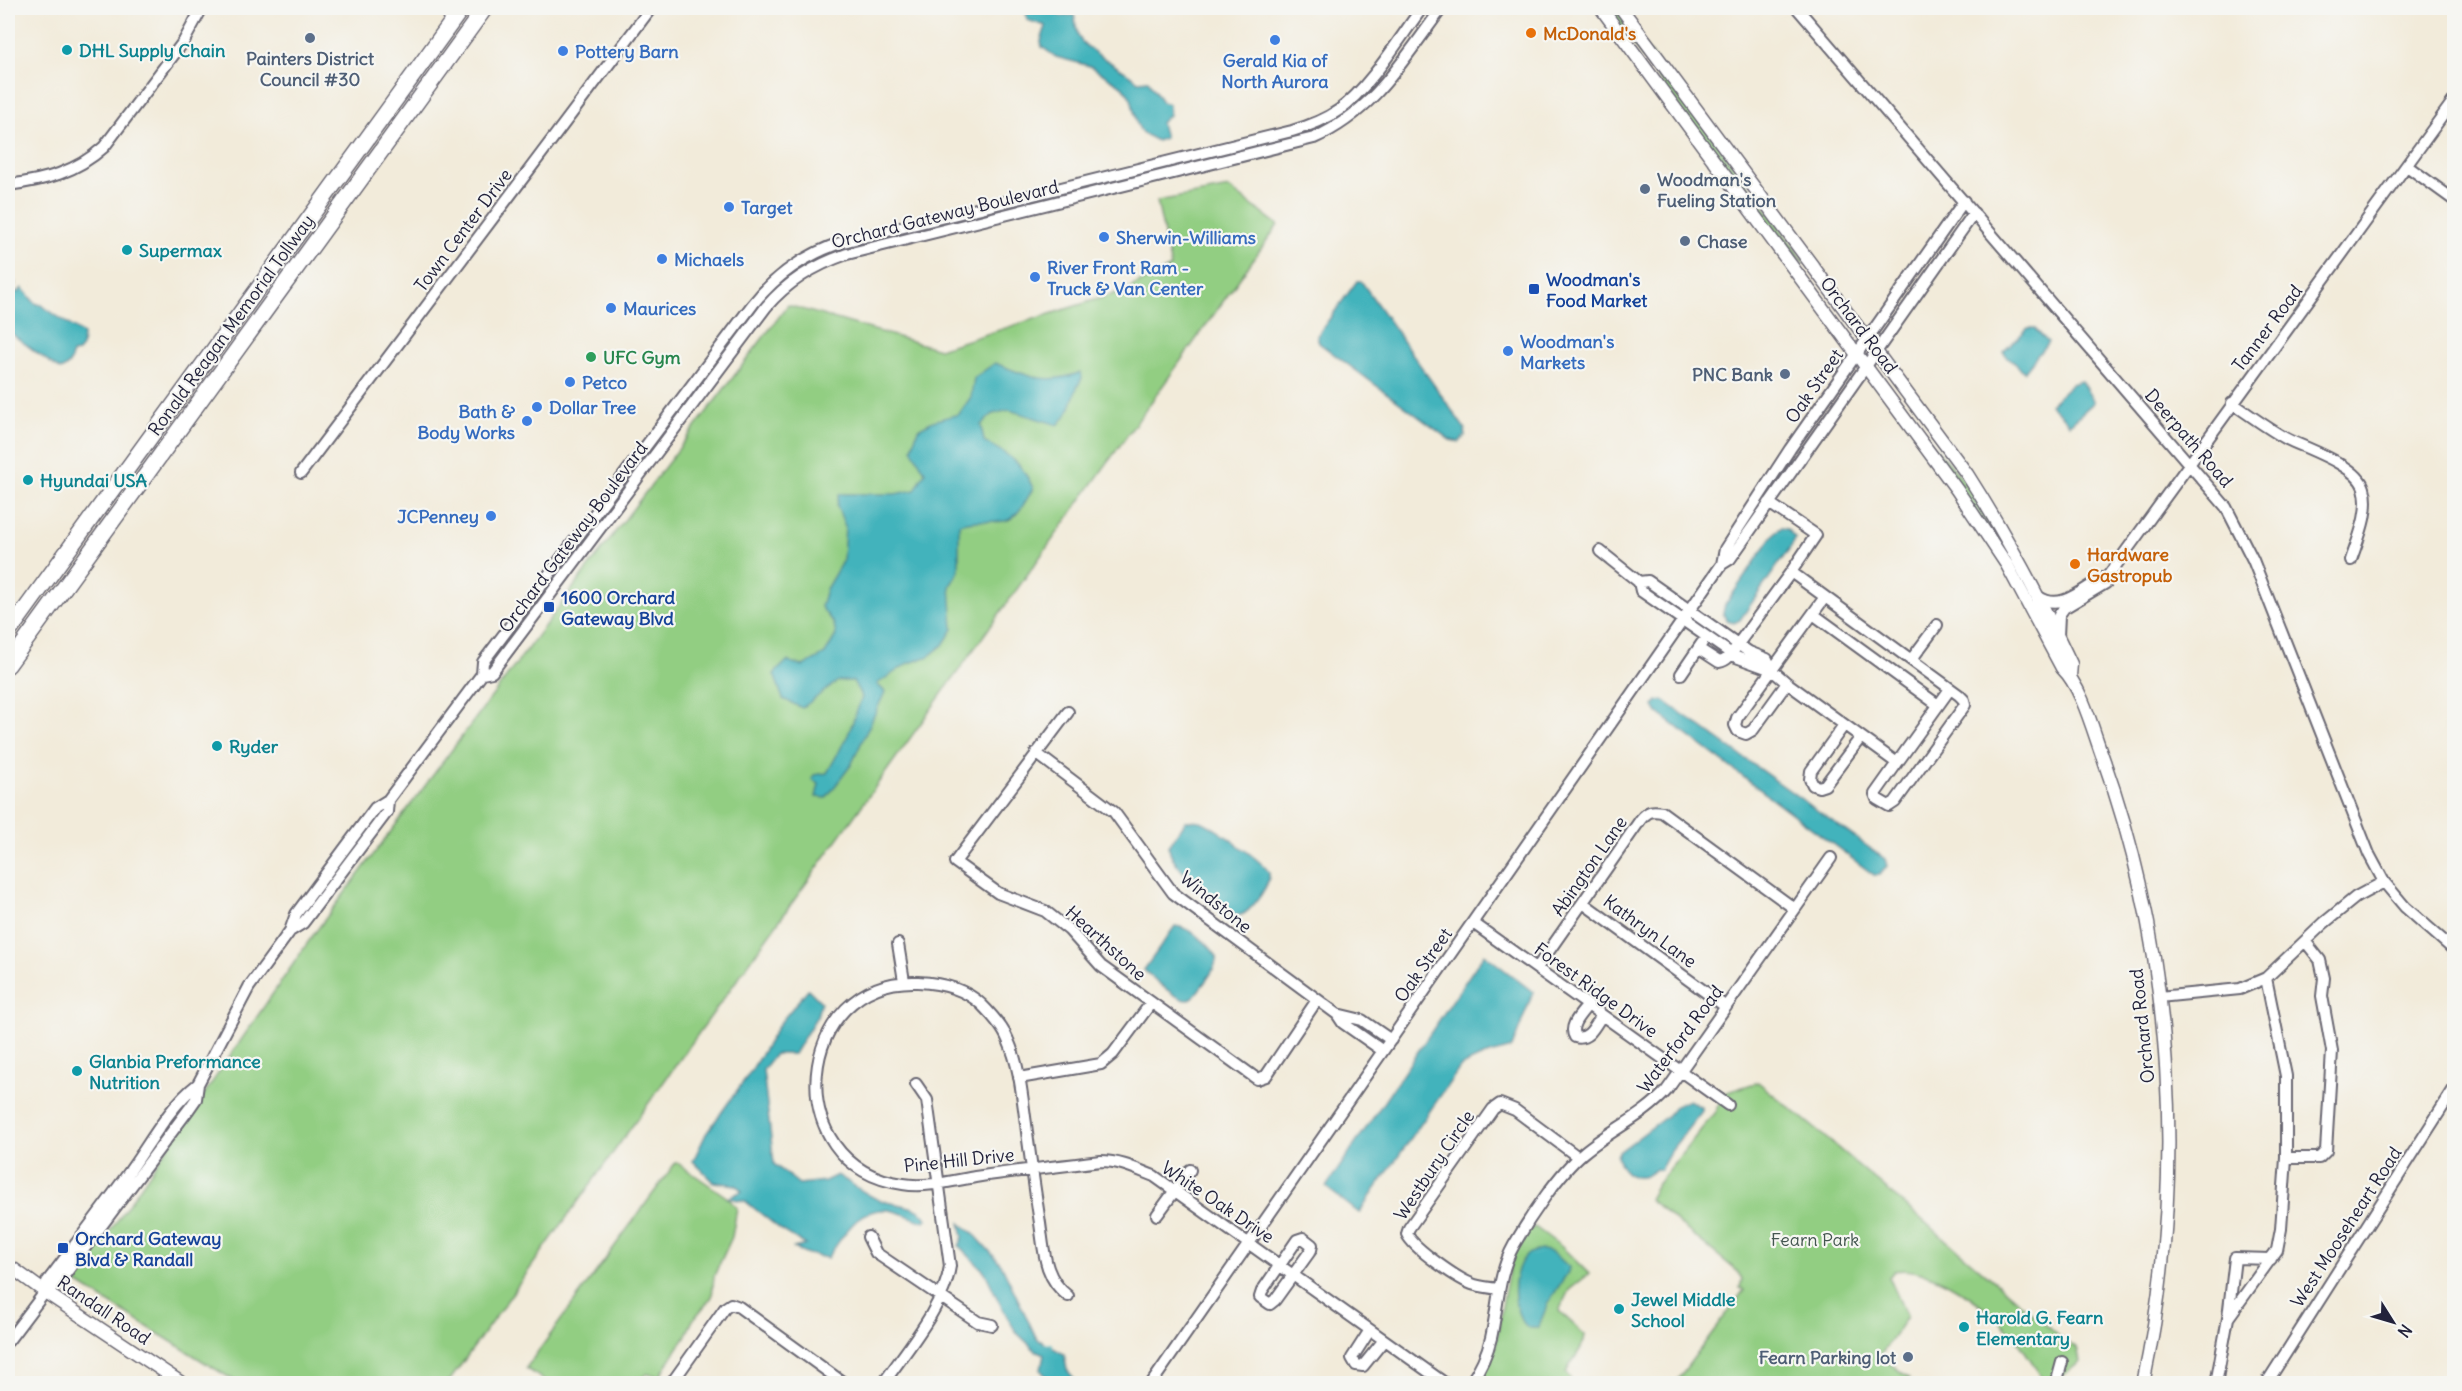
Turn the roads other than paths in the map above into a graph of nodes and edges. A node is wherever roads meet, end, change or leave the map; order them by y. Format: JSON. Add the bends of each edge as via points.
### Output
{"nodes":[{"id":1,"x":202,"y":8,"type":"edge"},
{"id":2,"x":462,"y":8,"type":"edge"},
{"id":3,"x":486,"y":8,"type":"edge"},
{"id":4,"x":651,"y":8,"type":"edge"},
{"id":5,"x":1422,"y":8,"type":"edge"},
{"id":6,"x":1442,"y":8,"type":"edge"},
{"id":7,"x":1601,"y":8,"type":"edge"},
{"id":8,"x":1621,"y":8,"type":"edge"},
{"id":9,"x":1797,"y":8,"type":"edge"},
{"id":10,"x":2454,"y":100,"type":"edge"},
{"id":11,"x":2407,"y":165,"type":"junction"},
{"id":12,"x":8,"y":185,"type":"edge"},
{"id":13,"x":2454,"y":200,"type":"edge"},
{"id":14,"x":1964,"y":201,"type":"junction"},
{"id":15,"x":1974,"y":213,"type":"junction"},
{"id":16,"x":1867,"y":339,"type":"junction"},
{"id":17,"x":1876,"y":351,"type":"junction"},
{"id":18,"x":1857,"y":354,"type":"junction"},
{"id":19,"x":1866,"y":366,"type":"junction"},
{"id":20,"x":2232,"y":403,"type":"junction"},
{"id":21,"x":2188,"y":464,"type":"junction"},
{"id":22,"x":302,"y":473,"type":"dead end"},
{"id":23,"x":1769,"y":503,"type":"junction"},
{"id":24,"x":1600,"y":551,"type":"dead end"},
{"id":25,"x":2351,"y":560,"type":"dead end"},
{"id":26,"x":1722,"y":564,"type":"junction"},
{"id":27,"x":1791,"y":572,"type":"junction"},
{"id":28,"x":2108,"y":576,"type":"junction"},
{"id":29,"x":1825,"y":597,"type":"junction"},
{"id":30,"x":2039,"y":597,"type":"junction"},
{"id":31,"x":1813,"y":614,"type":"junction"},
{"id":32,"x":1687,"y":615,"type":"junction"},
{"id":33,"x":1937,"y":625,"type":"dead end"},
{"id":34,"x":1698,"y":629,"type":"junction"},
{"id":35,"x":8,"y":633,"type":"edge"},
{"id":36,"x":2058,"y":636,"type":"junction"},
{"id":37,"x":1699,"y":649,"type":"junction"},
{"id":38,"x":1735,"y":649,"type":"junction"},
{"id":39,"x":1911,"y":660,"type":"junction"},
{"id":40,"x":8,"y":666,"type":"edge"},
{"id":41,"x":1772,"y":670,"type":"junction"},
{"id":42,"x":482,"y":674,"type":"junction"},
{"id":43,"x":1681,"y":675,"type":"dead end"},
{"id":44,"x":2070,"y":676,"type":"junction"},
{"id":45,"x":1787,"y":683,"type":"junction"},
{"id":46,"x":1950,"y":689,"type":"junction"},
{"id":47,"x":1938,"y":705,"type":"junction"},
{"id":48,"x":1068,"y":712,"type":"dead end"},
{"id":49,"x":1844,"y":725,"type":"junction"},
{"id":50,"x":1861,"y":737,"type":"junction"},
{"id":51,"x":1036,"y":753,"type":"junction"},
{"id":52,"x":1897,"y":763,"type":"junction"},
{"id":53,"x":1831,"y":858,"type":"dead end"},
{"id":54,"x":2384,"y":882,"type":"junction"},
{"id":55,"x":1583,"y":903,"type":"junction"},
{"id":56,"x":1795,"y":909,"type":"junction"},
{"id":57,"x":1473,"y":923,"type":"junction"},
{"id":58,"x":2305,"y":941,"type":"junction"},
{"id":59,"x":898,"y":944,"type":"dead end"},
{"id":60,"x":2454,"y":950,"type":"edge"},
{"id":61,"x":1538,"y":968,"type":"junction"},
{"id":62,"x":2266,"y":978,"type":"junction"},
{"id":63,"x":904,"y":981,"type":"junction"},
{"id":64,"x":2159,"y":997,"type":"junction"},
{"id":65,"x":1317,"y":1000,"type":"junction"},
{"id":66,"x":1151,"y":1003,"type":"junction"},
{"id":67,"x":1588,"y":1005,"type":"junction"},
{"id":68,"x":1726,"y":1007,"type":"junction"},
{"id":69,"x":1337,"y":1014,"type":"junction"},
{"id":70,"x":1602,"y":1015,"type":"junction"},
{"id":71,"x":1391,"y":1040,"type":"junction"},
{"id":72,"x":1383,"y":1051,"type":"junction"},
{"id":73,"x":1680,"y":1070,"type":"junction"},
{"id":74,"x":1019,"y":1078,"type":"junction"},
{"id":75,"x":916,"y":1084,"type":"dead end"},
{"id":76,"x":2454,"y":1089,"type":"edge"},
{"id":77,"x":1728,"y":1105,"type":"dead end"},
{"id":78,"x":1578,"y":1157,"type":"junction"},
{"id":79,"x":2286,"y":1158,"type":"junction"},
{"id":80,"x":1032,"y":1169,"type":"junction"},
{"id":81,"x":1190,"y":1170,"type":"dead end"},
{"id":82,"x":939,"y":1182,"type":"junction"},
{"id":83,"x":1175,"y":1191,"type":"junction"},
{"id":84,"x":1158,"y":1215,"type":"dead end"},
{"id":85,"x":868,"y":1237,"type":"dead end"},
{"id":86,"x":1249,"y":1244,"type":"junction"},
{"id":87,"x":2271,"y":1259,"type":"junction"},
{"id":88,"x":8,"y":1264,"type":"edge"},
{"id":89,"x":1279,"y":1264,"type":"junction"},
{"id":90,"x":1294,"y":1275,"type":"junction"},
{"id":91,"x":1498,"y":1289,"type":"junction"},
{"id":92,"x":45,"y":1292,"type":"junction"},
{"id":93,"x":1068,"y":1296,"type":"dead end"},
{"id":94,"x":941,"y":1299,"type":"junction"},
{"id":95,"x":2228,"y":1318,"type":"junction"},
{"id":96,"x":992,"y":1325,"type":"dead end"},
{"id":97,"x":1370,"y":1330,"type":"junction"},
{"id":98,"x":1384,"y":1340,"type":"junction"},
{"id":99,"x":8,"y":1341,"type":"edge"},
{"id":100,"x":2062,"y":1362,"type":"dead end"},
{"id":101,"x":183,"y":1383,"type":"edge"},
{"id":102,"x":671,"y":1383,"type":"edge"},
{"id":103,"x":845,"y":1383,"type":"edge"},
{"id":104,"x":883,"y":1383,"type":"edge"},
{"id":105,"x":1151,"y":1383,"type":"edge"},
{"id":106,"x":1446,"y":1383,"type":"edge"},
{"id":107,"x":1470,"y":1383,"type":"edge"},
{"id":108,"x":2056,"y":1383,"type":"edge"},
{"id":109,"x":2143,"y":1383,"type":"edge"},
{"id":110,"x":2216,"y":1383,"type":"edge"},
{"id":111,"x":2266,"y":1383,"type":"edge"}],
"edges":[{"from":1,"to":12,"type":"street","via":[[184,41],[104,147],[62,175]]},
{"from":2,"to":35,"type":"highway","name":"Ronald Reagan Memorial Tollway"},
{"from":3,"to":40,"type":"highway","name":"Ronald Reagan Memorial Tollway"},
{"from":4,"to":22,"type":"street","name":"Town Center Drive"},
{"from":5,"to":42,"type":"street","name":"Orchard Gateway Boulevard","via":[[1358,92],[1316,123],[865,236],[817,251],[787,270],[760,295],[660,427],[483,662]]},
{"from":6,"to":42,"type":"street","name":"Orchard Gateway Boulevard","via":[[1366,106],[1314,138],[847,254],[799,276],[766,307],[492,672]]},
{"from":7,"to":18,"type":"main road","name":"Orchard Road"},
{"from":8,"to":16,"type":"main road","name":"Orchard Road"},
{"from":9,"to":14,"type":"street","name":"Deerpath Road"},
{"from":10,"to":11,"type":"street","name":"Tanner Road"},
{"from":11,"to":13,"type":"street"},
{"from":11,"to":20,"type":"street","name":"Tanner Road"},
{"from":14,"to":15,"type":"street","name":"Deerpath Road"},
{"from":14,"to":16,"type":"street","name":"Oak Street"},
{"from":15,"to":17,"type":"street","name":"Oak Street"},
{"from":15,"to":21,"type":"street","name":"Deerpath Road"},
{"from":16,"to":17,"type":"main road","name":"Orchard Road"},
{"from":16,"to":18,"type":"street","name":"Oak Street"},
{"from":17,"to":19,"type":"street","name":"Oak Street"},
{"from":17,"to":30,"type":"main road","name":"Orchard Road","via":[[1971,480]]},
{"from":18,"to":19,"type":"main road","name":"Orchard Road"},
{"from":18,"to":26,"type":"street","name":"Oak Street","via":[[1725,549]]},
{"from":19,"to":23,"type":"street","name":"Oak Street"},
{"from":19,"to":44,"type":"main road","name":"Orchard Road","via":[[1974,514]]},
{"from":20,"to":21,"type":"street","name":"Tanner Road"},
{"from":20,"to":25,"type":"street","via":[[2361,480],[2365,513]]},
{"from":21,"to":28,"type":"street","name":"Tanner Road"},
{"from":21,"to":54,"type":"street","name":"Deerpath Road","via":[[2226,507],[2239,529],[2369,854]]},
{"from":23,"to":26,"type":"street","name":"Oak Street","via":[[1730,559]]},
{"from":23,"to":27,"type":"street","via":[[1820,538]]},
{"from":24,"to":32,"type":"street","via":[[1639,582],[1648,581]]},
{"from":26,"to":32,"type":"street","name":"Oak Street"},
{"from":27,"to":29,"type":"street"},
{"from":27,"to":38,"type":"street"},
{"from":28,"to":30,"type":"street","name":"Tanner Road","via":[[2061,603]]},
{"from":28,"to":36,"type":"street","name":"Tanner Road","via":[[2102,586],[2058,615]]},
{"from":29,"to":31,"type":"street"},
{"from":29,"to":39,"type":"street"},
{"from":30,"to":36,"type":"main road","name":"Orchard Road"},
{"from":31,"to":41,"type":"street"},
{"from":31,"to":47,"type":"street"},
{"from":32,"to":34,"type":"street"},
{"from":32,"to":38,"type":"street"},
{"from":32,"to":57,"type":"street","name":"Oak Street"},
{"from":33,"to":39,"type":"street"},
{"from":34,"to":37,"type":"street","via":[[1703,638]]},
{"from":34,"to":38,"type":"street"},
{"from":36,"to":44,"type":"main road","name":"Orchard Road","via":[[2070,664]]},
{"from":37,"to":38,"type":"street","via":[[1719,662]]},
{"from":37,"to":43,"type":"street"},
{"from":38,"to":41,"type":"street","via":[[1748,657],[1767,659]]},
{"from":39,"to":46,"type":"street"},
{"from":41,"to":45,"type":"street"},
{"from":41,"to":45,"type":"street","via":[[1737,718],[1738,731],[1746,734],[1753,730]]},
{"from":42,"to":92,"type":"street","name":"Orchard Gateway Boulevard","via":[[388,800],[387,812],[249,987],[198,1083],[184,1094],[164,1121],[47,1282]]},
{"from":44,"to":64,"type":"main road","name":"Orchard Road","via":[[2129,842]]},
{"from":45,"to":49,"type":"street"},
{"from":46,"to":47,"type":"street"},
{"from":46,"to":52,"type":"street","via":[[1964,700],[1964,708],[1895,802],[1885,805],[1875,794]]},
{"from":47,"to":52,"type":"street"},
{"from":48,"to":51,"type":"street"},
{"from":49,"to":50,"type":"street"},
{"from":49,"to":50,"type":"street","via":[[1811,771],[1813,784],[1825,785]]},
{"from":50,"to":52,"type":"street"},
{"from":51,"to":65,"type":"street","name":"Windstone","via":[[1114,812],[1173,893]]},
{"from":51,"to":66,"type":"street","name":"Hearthstone","via":[[955,862],[998,893],[1053,917],[1070,930],[1101,966]]},
{"from":53,"to":56,"type":"street","name":"Waterford Road"},
{"from":54,"to":58,"type":"street","via":[[2356,897]]},
{"from":54,"to":60,"type":"street","name":"Deerpath Road","via":[[2405,907]]},
{"from":55,"to":56,"type":"street","name":"Abington Lane","via":[[1641,819],[1654,810]]},
{"from":55,"to":61,"type":"street","name":"Abington Lane"},
{"from":55,"to":68,"type":"street","name":"Kathryn Lane"},
{"from":56,"to":68,"type":"street","name":"Waterford Road"},
{"from":57,"to":61,"type":"street","name":"Forest Ridge Drive"},
{"from":57,"to":71,"type":"street","name":"Oak Street"},
{"from":58,"to":62,"type":"street"},
{"from":58,"to":79,"type":"street","via":[[2320,960],[2324,978],[2322,996],[2332,1051],[2328,1137],[2326,1151],[2319,1158]]},
{"from":59,"to":63,"type":"street"},
{"from":61,"to":67,"type":"street","name":"Forest Ridge Drive"},
{"from":62,"to":64,"type":"street","via":[[2240,989]]},
{"from":62,"to":79,"type":"street","via":[[2286,1076]]},
{"from":63,"to":74,"type":"street","name":"Pine Hill Drive","via":[[939,983],[979,1002],[1007,1037]]},
{"from":63,"to":82,"type":"street","name":"Pine Hill Drive","via":[[872,991],[852,1003],[838,1020],[817,1060],[818,1107],[824,1127],[855,1165],[878,1178],[904,1185]]},
{"from":64,"to":109,"type":"main road","name":"Orchard Road","via":[[2168,1100],[2166,1209],[2156,1311]]},
{"from":65,"to":66,"type":"street","name":"Hearthstone","via":[[1266,1076],[1257,1079]]},
{"from":65,"to":69,"type":"street","name":"Windstone"},
{"from":66,"to":74,"type":"street","via":[[1101,1064]]},
{"from":67,"to":70,"type":"street","name":"Forest Ridge Drive"},
{"from":67,"to":70,"type":"street","via":[[1573,1027],[1575,1037],[1587,1036]]},
{"from":68,"to":73,"type":"street","name":"Waterford Road"},
{"from":69,"to":71,"type":"street","name":"Windstone","via":[[1362,1020]]},
{"from":69,"to":72,"type":"street","name":"Windstone","via":[[1343,1023]]},
{"from":70,"to":73,"type":"street","name":"Forest Ridge Drive"},
{"from":71,"to":72,"type":"street","name":"Oak Street"},
{"from":72,"to":86,"type":"street","name":"Oak Street"},
{"from":73,"to":77,"type":"street","name":"Forest Ridge Drive"},
{"from":73,"to":78,"type":"street","name":"Waterford Road","via":[[1643,1113]]},
{"from":74,"to":80,"type":"street","name":"Pine Hill Drive"},
{"from":75,"to":82,"type":"street","via":[[927,1100]]},
{"from":76,"to":111,"type":"street","name":"West Mooseheart Road"},
{"from":78,"to":91,"type":"street","name":"Waterford Road","via":[[1513,1247]]},
{"from":78,"to":91,"type":"street","name":"Westbury Circle","via":[[1515,1110],[1500,1104],[1408,1228],[1414,1245],[1463,1279]]},
{"from":79,"to":87,"type":"street","via":[[2281,1229]]},
{"from":80,"to":82,"type":"street","name":"Pine Hill Drive"},
{"from":80,"to":83,"type":"street","name":"White Oak Drive","via":[[1112,1161],[1154,1176]]},
{"from":80,"to":93,"type":"street","via":[[1045,1257],[1051,1278]]},
{"from":81,"to":83,"type":"street"},
{"from":82,"to":94,"type":"street","via":[[950,1266]]},
{"from":83,"to":84,"type":"street"},
{"from":83,"to":86,"type":"street","name":"White Oak Drive"},
{"from":85,"to":94,"type":"street","via":[[876,1253]]},
{"from":86,"to":89,"type":"street","name":"White Oak Drive"},
{"from":86,"to":105,"type":"street","name":"Oak Street"},
{"from":87,"to":95,"type":"street"},
{"from":87,"to":95,"type":"street","via":[[2235,1258]]},
{"from":88,"to":92,"type":"main road","name":"Randall Road"},
{"from":89,"to":90,"type":"street","name":"White Oak Drive"},
{"from":89,"to":90,"type":"street","name":"White Oak Drive","via":[[1297,1240],[1307,1240],[1311,1250]]},
{"from":89,"to":90,"type":"street","via":[[1262,1291],[1260,1297],[1264,1302],[1270,1304],[1275,1300]]},
{"from":90,"to":97,"type":"street","name":"White Oak Drive"},
{"from":91,"to":107,"type":"street","name":"Waterford Road","via":[[1491,1339]]},
{"from":92,"to":99,"type":"street","name":"Orchard Gateway Boulevard"},
{"from":92,"to":101,"type":"main road","name":"Randall Road"},
{"from":94,"to":96,"type":"street","via":[[978,1322]]},
{"from":94,"to":104,"type":"street"},
{"from":95,"to":110,"type":"street"},
{"from":97,"to":98,"type":"street","name":"White Oak Drive"},
{"from":97,"to":98,"type":"street","via":[[1353,1353],[1356,1365],[1368,1363]]},
{"from":98,"to":106,"type":"street","name":"White Oak Drive"},
{"from":100,"to":108,"type":"street"},
{"from":102,"to":103,"type":"street","via":[[731,1304]]}]}
